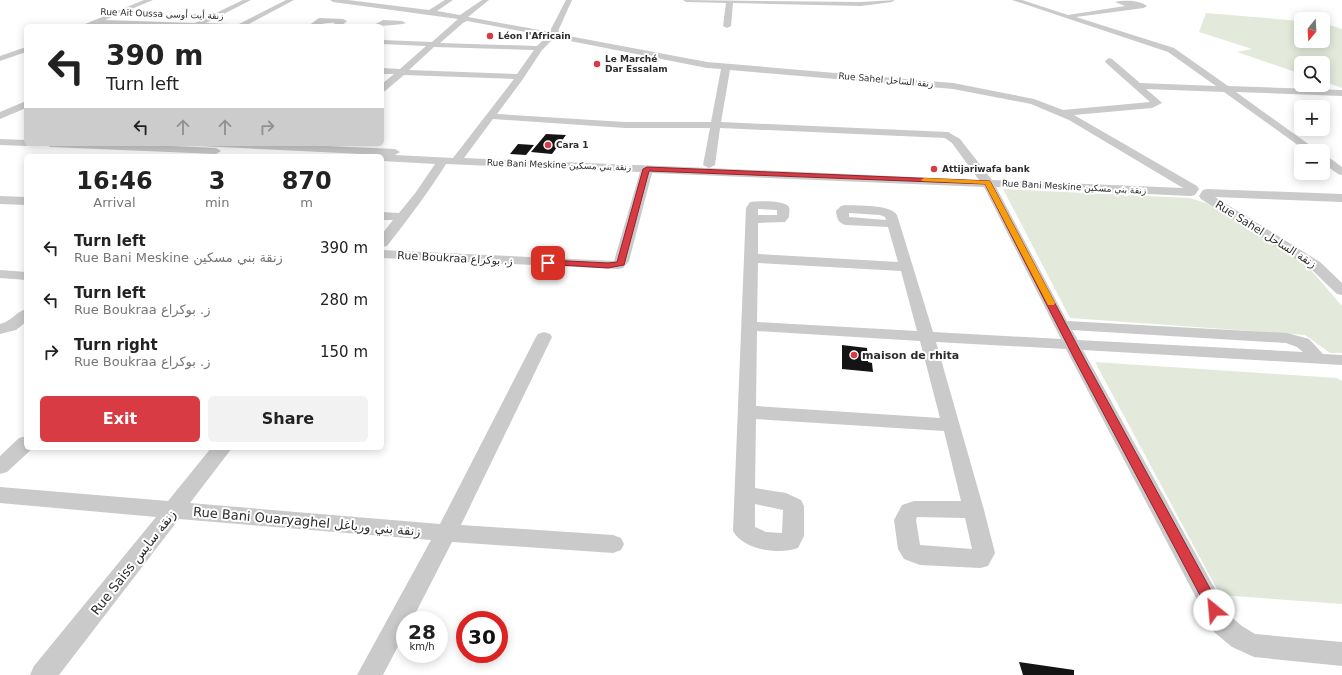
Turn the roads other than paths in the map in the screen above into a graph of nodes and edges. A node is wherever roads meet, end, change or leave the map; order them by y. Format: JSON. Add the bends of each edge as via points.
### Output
{"nodes":[{"id":1,"x":150,"y":0,"type":"edge"},
{"id":2,"x":248,"y":0,"type":"edge"},
{"id":3,"x":291,"y":0,"type":"edge"},
{"id":4,"x":334,"y":0,"type":"edge"},
{"id":5,"x":450,"y":0,"type":"edge"},
{"id":6,"x":486,"y":0,"type":"edge"},
{"id":7,"x":569,"y":0,"type":"edge"},
{"id":8,"x":686,"y":0,"type":"edge"},
{"id":9,"x":892,"y":0,"type":"edge"},
{"id":10,"x":1016,"y":0,"type":"edge"},
{"id":11,"x":730,"y":1,"type":"edge"},
{"id":12,"x":403,"y":3,"type":"dead end"},
{"id":13,"x":807,"y":4,"type":"edge"},
{"id":14,"x":1134,"y":7,"type":"dead end"},
{"id":15,"x":393,"y":8,"type":"junction"},
{"id":16,"x":430,"y":13,"type":"junction"},
{"id":17,"x":1067,"y":16,"type":"junction"},
{"id":18,"x":463,"y":18,"type":"junction"},
{"id":19,"x":95,"y":22,"type":"junction"},
{"id":20,"x":90,"y":24,"type":"edge"},
{"id":21,"x":144,"y":24,"type":"edge"},
{"id":22,"x":198,"y":24,"type":"edge"},
{"id":23,"x":243,"y":24,"type":"edge"},
{"id":24,"x":315,"y":24,"type":"edge"},
{"id":25,"x":338,"y":24,"type":"edge"},
{"id":26,"x":380,"y":24,"type":"edge"},
{"id":27,"x":727,"y":26,"type":"dead end"},
{"id":28,"x":384,"y":27,"type":"edge"},
{"id":29,"x":395,"y":28,"type":"junction"},
{"id":30,"x":553,"y":35,"type":"junction"},
{"id":31,"x":384,"y":36,"type":"edge"},
{"id":32,"x":384,"y":42,"type":"edge"},
{"id":33,"x":434,"y":44,"type":"junction"},
{"id":34,"x":539,"y":48,"type":"junction"},
{"id":35,"x":24,"y":50,"type":"edge"},
{"id":36,"x":12,"y":54,"type":"junction"},
{"id":37,"x":24,"y":55,"type":"edge"},
{"id":38,"x":0,"y":59,"type":"edge"},
{"id":39,"x":1109,"y":61,"type":"dead end"},
{"id":40,"x":726,"y":67,"type":"junction"},
{"id":41,"x":384,"y":71,"type":"edge"},
{"id":42,"x":403,"y":72,"type":"junction"},
{"id":43,"x":520,"y":77,"type":"junction"},
{"id":44,"x":1139,"y":86,"type":"junction"},
{"id":45,"x":384,"y":88,"type":"edge"},
{"id":46,"x":1228,"y":89,"type":"junction"},
{"id":47,"x":1342,"y":93,"type":"edge"},
{"id":48,"x":24,"y":105,"type":"edge"},
{"id":49,"x":1064,"y":113,"type":"junction"},
{"id":50,"x":0,"y":116,"type":"edge"},
{"id":51,"x":489,"y":116,"type":"junction"},
{"id":52,"x":591,"y":123,"type":"junction"},
{"id":53,"x":717,"y":126,"type":"junction"},
{"id":54,"x":586,"y":134,"type":"dead end"},
{"id":55,"x":24,"y":135,"type":"edge"},
{"id":56,"x":5,"y":142,"type":"edge"},
{"id":57,"x":24,"y":143,"type":"edge"},
{"id":58,"x":1304,"y":144,"type":"edge"},
{"id":59,"x":87,"y":146,"type":"edge"},
{"id":60,"x":248,"y":146,"type":"edge"},
{"id":61,"x":313,"y":149,"type":"edge"},
{"id":62,"x":237,"y":154,"type":"edge"},
{"id":63,"x":322,"y":154,"type":"edge"},
{"id":64,"x":384,"y":158,"type":"edge"},
{"id":65,"x":458,"y":158,"type":"junction"},
{"id":66,"x":443,"y":160,"type":"junction"},
{"id":67,"x":1330,"y":163,"type":"edge"},
{"id":68,"x":708,"y":165,"type":"junction"},
{"id":69,"x":647,"y":169,"type":"junction"},
{"id":70,"x":1342,"y":172,"type":"edge"},
{"id":71,"x":985,"y":179,"type":"junction"},
{"id":72,"x":1192,"y":191,"type":"junction"},
{"id":73,"x":1206,"y":194,"type":"junction"},
{"id":74,"x":1342,"y":198,"type":"edge"},
{"id":75,"x":0,"y":200,"type":"edge"},
{"id":76,"x":24,"y":201,"type":"edge"},
{"id":77,"x":384,"y":216,"type":"edge"},
{"id":78,"x":403,"y":216,"type":"junction"},
{"id":79,"x":752,"y":219,"type":"dead end"},
{"id":80,"x":894,"y":224,"type":"dead end"},
{"id":81,"x":384,"y":240,"type":"edge"},
{"id":82,"x":384,"y":254,"type":"edge"},
{"id":83,"x":751,"y":258,"type":"junction"},
{"id":84,"x":906,"y":268,"type":"junction"},
{"id":85,"x":0,"y":274,"type":"edge"},
{"id":86,"x":24,"y":276,"type":"edge"},
{"id":87,"x":1342,"y":291,"type":"edge"},
{"id":88,"x":24,"y":316,"type":"edge"},
{"id":89,"x":749,"y":326,"type":"junction"},
{"id":90,"x":0,"y":329,"type":"edge"},
{"id":91,"x":1068,"y":335,"type":"junction"},
{"id":92,"x":544,"y":336,"type":"dead end"},
{"id":93,"x":927,"y":336,"type":"junction"},
{"id":94,"x":1319,"y":358,"type":"junction"},
{"id":95,"x":1342,"y":360,"type":"edge"},
{"id":96,"x":748,"y":412,"type":"junction"},
{"id":97,"x":951,"y":425,"type":"junction"},
{"id":98,"x":24,"y":445,"type":"edge"},
{"id":99,"x":220,"y":450,"type":"edge"},
{"id":100,"x":0,"y":467,"type":"edge"},
{"id":101,"x":745,"y":494,"type":"dead end"},
{"id":102,"x":0,"y":495,"type":"edge"},
{"id":103,"x":174,"y":509,"type":"junction"},
{"id":104,"x":974,"y":510,"type":"junction"},
{"id":105,"x":446,"y":533,"type":"junction"},
{"id":106,"x":613,"y":544,"type":"dead end"},
{"id":107,"x":1342,"y":654,"type":"edge"},
{"id":108,"x":43,"y":675,"type":"edge"},
{"id":109,"x":370,"y":675,"type":"edge"}],
"edges":[{"from":1,"to":19,"type":"street"},
{"from":2,"to":22,"type":"street"},
{"from":3,"to":23,"type":"street"},
{"from":4,"to":15,"type":"street","name":"Rue Sahel زنقة الساحل"},
{"from":5,"to":16,"type":"street"},
{"from":6,"to":18,"type":"street"},
{"from":7,"to":30,"type":"street"},
{"from":8,"to":11,"type":"street"},
{"from":9,"to":13,"type":"street","via":[[861,4]]},
{"from":10,"to":17,"type":"street"},
{"from":11,"to":13,"type":"street"},
{"from":11,"to":27,"type":"street"},
{"from":12,"to":15,"type":"street"},
{"from":14,"to":17,"type":"street"},
{"from":15,"to":16,"type":"street","name":"Rue Sahel زنقة الساحل"},
{"from":16,"to":18,"type":"street","name":"Rue Sahel زنقة الساحل"},
{"from":17,"to":46,"type":"street","via":[[1171,50]]},
{"from":18,"to":30,"type":"street","name":"Rue Sahel زنقة الساحل"},
{"from":18,"to":33,"type":"street"},
{"from":19,"to":20,"type":"street"},
{"from":19,"to":21,"type":"street","name":"Rue Ait Oussa زنقة أيت أوسى"},
{"from":24,"to":25,"type":"street","via":[[322,20],[343,21]]},
{"from":26,"to":29,"type":"street","via":[[402,23]]},
{"from":28,"to":29,"type":"street"},
{"from":29,"to":31,"type":"street"},
{"from":30,"to":34,"type":"street"},
{"from":30,"to":40,"type":"street","name":"Rue Sahel زنقة الساحل"},
{"from":32,"to":33,"type":"street"},
{"from":33,"to":34,"type":"street"},
{"from":33,"to":42,"type":"street"},
{"from":34,"to":43,"type":"street"},
{"from":35,"to":36,"type":"street"},
{"from":36,"to":37,"type":"street"},
{"from":36,"to":38,"type":"street"},
{"from":39,"to":44,"type":"street"},
{"from":40,"to":49,"type":"street","name":"Rue Sahel زنقة الساحل","via":[[969,88],[1022,99]]},
{"from":40,"to":53,"type":"street"},
{"from":41,"to":42,"type":"street"},
{"from":42,"to":43,"type":"street"},
{"from":42,"to":45,"type":"street"},
{"from":43,"to":51,"type":"street"},
{"from":44,"to":46,"type":"street"},
{"from":44,"to":49,"type":"street","via":[[1156,104]]},
{"from":46,"to":47,"type":"street"},
{"from":46,"to":58,"type":"street"},
{"from":48,"to":50,"type":"street"},
{"from":49,"to":72,"type":"street","name":"Rue Sahel زنقة الساحل"},
{"from":51,"to":52,"type":"street"},
{"from":51,"to":65,"type":"street"},
{"from":52,"to":53,"type":"street"},
{"from":52,"to":54,"type":"street"},
{"from":53,"to":68,"type":"street"},
{"from":53,"to":71,"type":"street","via":[[828,128],[948,135],[956,141]]},
{"from":55,"to":56,"type":"street"},
{"from":56,"to":57,"type":"street"},
{"from":59,"to":62,"type":"street"},
{"from":60,"to":61,"type":"street"},
{"from":61,"to":62,"type":"street"},
{"from":61,"to":63,"type":"street"},
{"from":61,"to":65,"type":"street"},
{"from":64,"to":66,"type":"street","name":"Rue Bani Meskine زنقة بني مسكين"},
{"from":65,"to":66,"type":"street","name":"Rue Bani Meskine زنقة بني مسكين"},
{"from":65,"to":68,"type":"street"},
{"from":65,"to":69,"type":"street","name":"Rue Bani Meskine زنقة بني مسكين"},
{"from":66,"to":78,"type":"street"},
{"from":67,"to":70,"type":"street"},
{"from":68,"to":71,"type":"street"},
{"from":69,"to":71,"type":"street","name":"Rue Bani Meskine زنقة بني مسكين"},
{"from":69,"to":82,"type":"street","name":"Rue Boukraa ز. بوكراع","via":[[622,260],[618,265]]},
{"from":71,"to":72,"type":"street","name":"Rue Bani Meskine زنقة بني مسكين"},
{"from":71,"to":91,"type":"street"},
{"from":72,"to":73,"type":"street"},
{"from":73,"to":74,"type":"street"},
{"from":73,"to":87,"type":"street","name":"Rue Sahel زنقة الساحل","via":[[1315,265]]},
{"from":75,"to":76,"type":"street"},
{"from":77,"to":78,"type":"street"},
{"from":78,"to":81,"type":"street"},
{"from":79,"to":83,"type":"street"},
{"from":80,"to":84,"type":"street"},
{"from":83,"to":84,"type":"street"},
{"from":83,"to":89,"type":"street"},
{"from":84,"to":93,"type":"street"},
{"from":85,"to":86,"type":"street"},
{"from":88,"to":90,"type":"street","via":[[10,327]]},
{"from":89,"to":93,"type":"street"},
{"from":89,"to":96,"type":"street"},
{"from":91,"to":93,"type":"street"},
{"from":91,"to":94,"type":"street"},
{"from":91,"to":94,"type":"street","via":[[1287,338],[1303,343]]},
{"from":91,"to":107,"type":"street","via":[[1222,624],[1241,640],[1254,646]]},
{"from":92,"to":105,"type":"street"},
{"from":93,"to":97,"type":"street"},
{"from":94,"to":95,"type":"street"},
{"from":96,"to":97,"type":"street"},
{"from":96,"to":101,"type":"street"},
{"from":97,"to":104,"type":"street"},
{"from":98,"to":100,"type":"street"},
{"from":99,"to":103,"type":"street","name":"Rue Saiss زنقة سايس"},
{"from":102,"to":103,"type":"street","name":"Rue Bani Ouaryaghel زنقة بني ورياغل"},
{"from":103,"to":105,"type":"street","name":"Rue Bani Ouaryaghel زنقة بني ورياغل"},
{"from":103,"to":108,"type":"street","name":"Rue Saiss زنقة سايس"},
{"from":104,"to":104,"type":"street","via":[[909,511],[905,520],[909,548],[920,556],[980,559],[984,553]]},
{"from":105,"to":106,"type":"street","name":"Rue Bani Ouaryaghel زنقة بني ورياغل"},
{"from":105,"to":109,"type":"street"}]}
